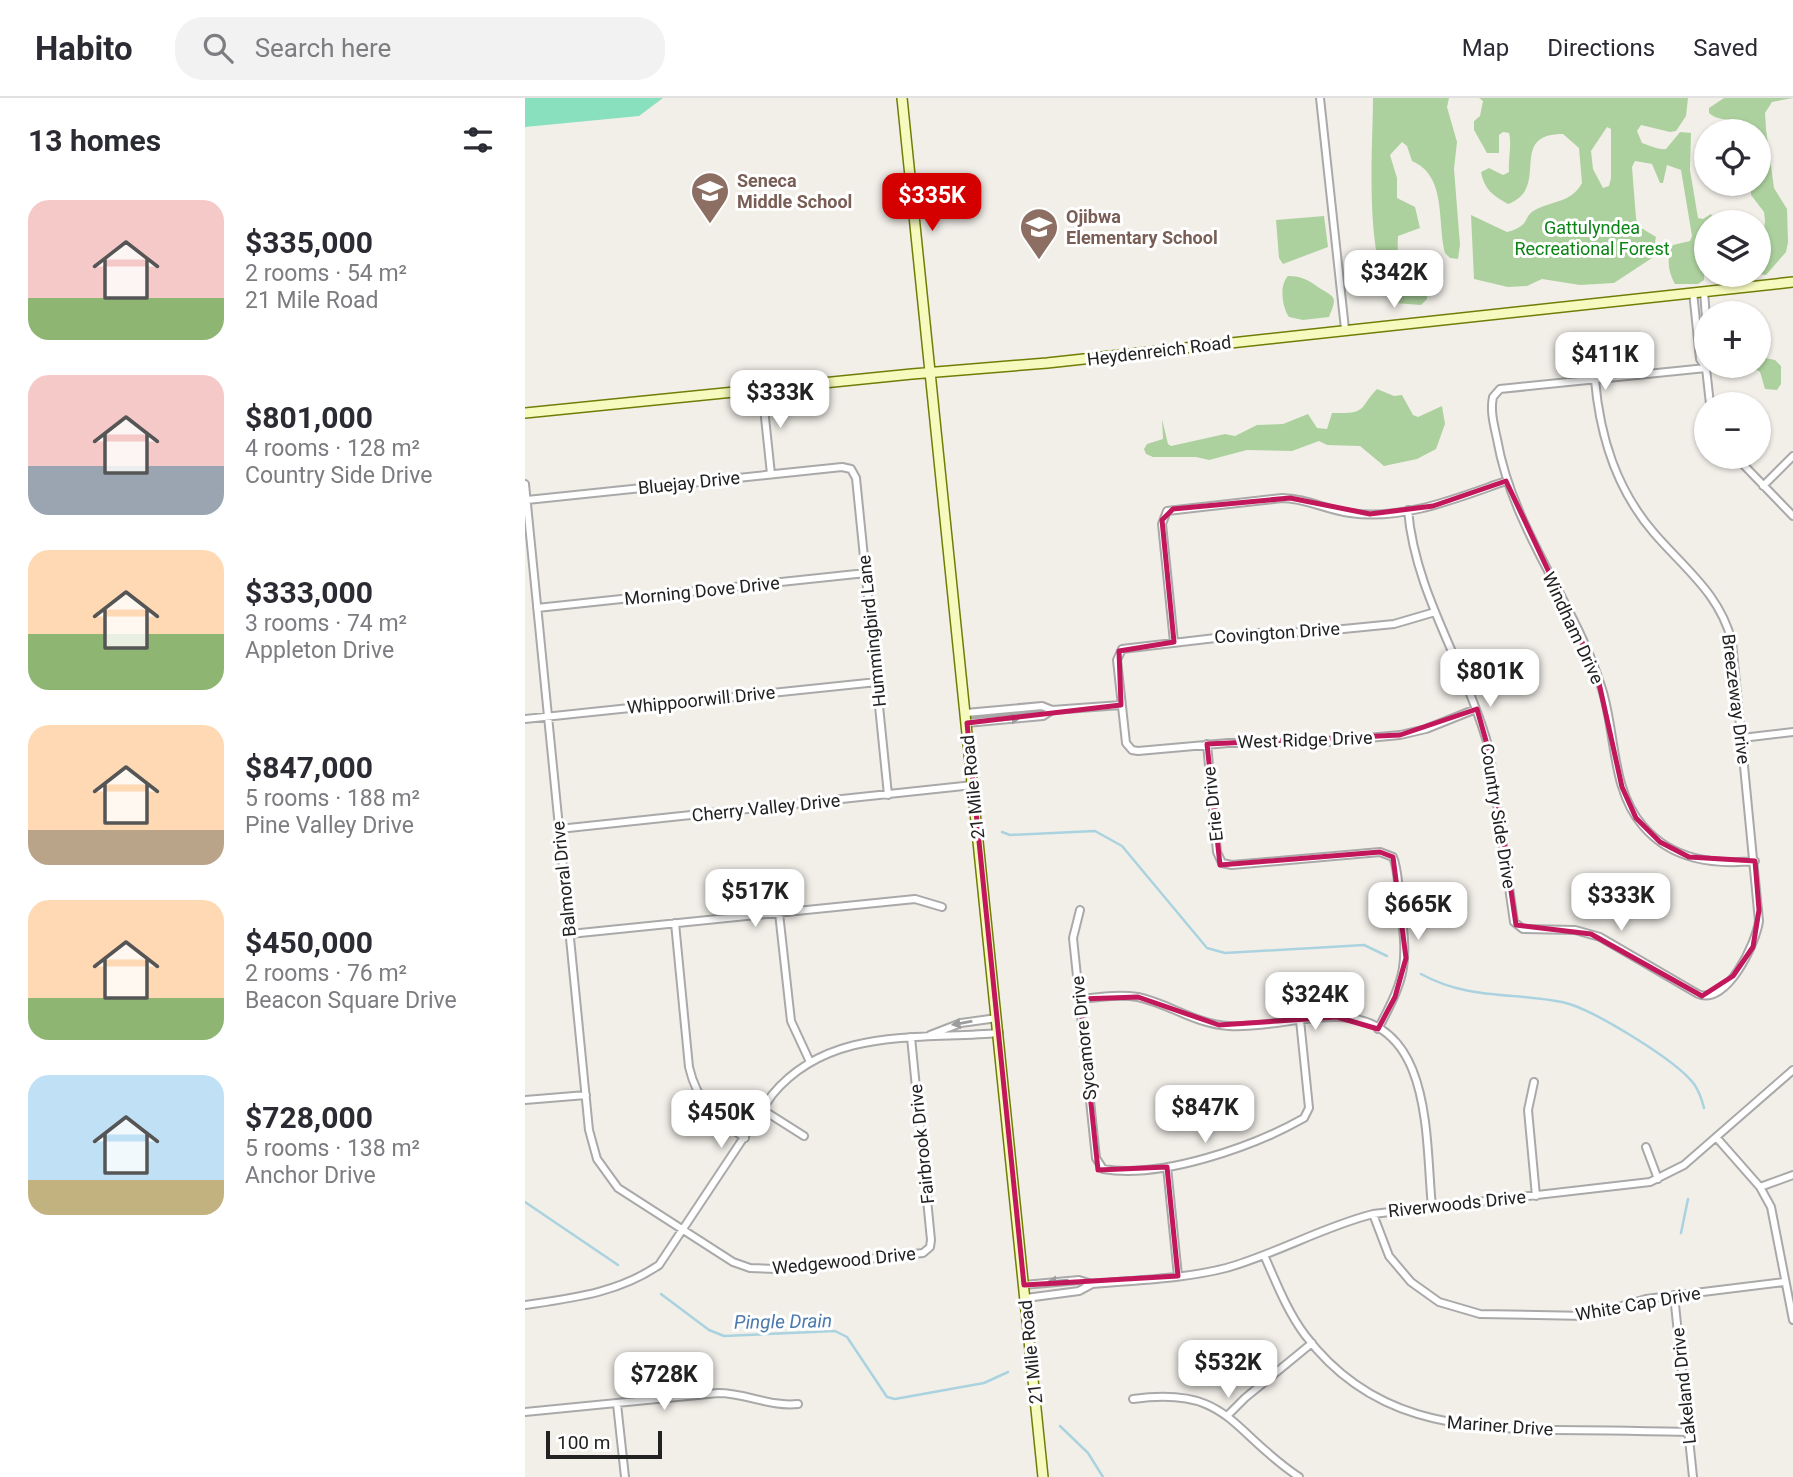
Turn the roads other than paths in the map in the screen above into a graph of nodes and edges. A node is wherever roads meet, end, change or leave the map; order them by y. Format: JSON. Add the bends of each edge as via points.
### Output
{"nodes":[{"id":1,"x":902,"y":98,"type":"edge"},
{"id":2,"x":1320,"y":98,"type":"edge"},
{"id":3,"x":1793,"y":282,"type":"edge"},
{"id":4,"x":1704,"y":291,"type":"junction"},
{"id":5,"x":1693,"y":292,"type":"junction"},
{"id":6,"x":1705,"y":301,"type":"edge"},
{"id":7,"x":1694,"y":302,"type":"edge"},
{"id":8,"x":1345,"y":329,"type":"junction"},
{"id":9,"x":1694,"y":368,"type":"edge"},
{"id":10,"x":932,"y":372,"type":"junction"},
{"id":11,"x":1595,"y":380,"type":"junction"},
{"id":12,"x":762,"y":389,"type":"junction"},
{"id":13,"x":525,"y":413,"type":"edge"},
{"id":14,"x":1793,"y":456,"type":"edge"},
{"id":15,"x":851,"y":468,"type":"joint"},
{"id":16,"x":1747,"y":469,"type":"edge"},
{"id":17,"x":771,"y":474,"type":"junction"},
{"id":18,"x":1506,"y":481,"type":"junction"},
{"id":19,"x":525,"y":484,"type":"edge"},
{"id":20,"x":1763,"y":486,"type":"junction"},
{"id":21,"x":527,"y":500,"type":"edge"},
{"id":22,"x":1408,"y":510,"type":"junction"},
{"id":23,"x":1793,"y":516,"type":"edge"},
{"id":24,"x":866,"y":573,"type":"junction"},
{"id":25,"x":537,"y":608,"type":"junction"},
{"id":26,"x":1436,"y":612,"type":"junction"},
{"id":27,"x":1174,"y":642,"type":"junction"},
{"id":28,"x":877,"y":682,"type":"junction"},
{"id":29,"x":1121,"y":705,"type":"junction"},
{"id":30,"x":1476,"y":709,"type":"junction"},
{"id":31,"x":1052,"y":710,"type":"junction"},
{"id":32,"x":966,"y":713,"type":"junction"},
{"id":33,"x":548,"y":716,"type":"junction"},
{"id":34,"x":525,"y":719,"type":"edge"},
{"id":35,"x":967,"y":723,"type":"junction"},
{"id":36,"x":1793,"y":732,"type":"edge"},
{"id":37,"x":1742,"y":738,"type":"junction"},
{"id":38,"x":1207,"y":744,"type":"junction"},
{"id":39,"x":973,"y":785,"type":"junction"},
{"id":40,"x":888,"y":795,"type":"junction"},
{"id":41,"x":559,"y":829,"type":"junction"},
{"id":42,"x":1755,"y":861,"type":"junction"},
{"id":43,"x":942,"y":907,"type":"dead end"},
{"id":44,"x":1080,"y":910,"type":"dead end"},
{"id":45,"x":779,"y":913,"type":"junction"},
{"id":46,"x":675,"y":923,"type":"junction"},
{"id":47,"x":570,"y":934,"type":"junction"},
{"id":48,"x":1706,"y":996,"type":"joint"},
{"id":49,"x":1080,"y":999,"type":"junction"},
{"id":50,"x":997,"y":1018,"type":"junction"},
{"id":51,"x":1300,"y":1020,"type":"junction"},
{"id":52,"x":1378,"y":1029,"type":"junction"},
{"id":53,"x":999,"y":1033,"type":"junction"},
{"id":54,"x":930,"y":1035,"type":"junction"},
{"id":55,"x":911,"y":1037,"type":"junction"},
{"id":56,"x":810,"y":1062,"type":"junction"},
{"id":57,"x":1793,"y":1070,"type":"edge"},
{"id":58,"x":1534,"y":1082,"type":"dead end"},
{"id":59,"x":586,"y":1095,"type":"junction"},
{"id":60,"x":525,"y":1100,"type":"edge"},
{"id":61,"x":763,"y":1110,"type":"junction"},
{"id":62,"x":804,"y":1136,"type":"dead end"},
{"id":63,"x":1716,"y":1137,"type":"junction"},
{"id":64,"x":745,"y":1138,"type":"junction"},
{"id":65,"x":1646,"y":1147,"type":"dead end"},
{"id":66,"x":1167,"y":1167,"type":"junction"},
{"id":67,"x":1793,"y":1174,"type":"edge"},
{"id":68,"x":1658,"y":1179,"type":"junction"},
{"id":69,"x":1760,"y":1187,"type":"junction"},
{"id":70,"x":1536,"y":1196,"type":"junction"},
{"id":71,"x":1432,"y":1207,"type":"junction"},
{"id":72,"x":1373,"y":1214,"type":"junction"},
{"id":73,"x":684,"y":1231,"type":"junction"},
{"id":74,"x":928,"y":1250,"type":"joint"},
{"id":75,"x":1264,"y":1255,"type":"junction"},
{"id":76,"x":1178,"y":1276,"type":"junction"},
{"id":77,"x":1784,"y":1282,"type":"junction"},
{"id":78,"x":1024,"y":1284,"type":"junction"},
{"id":79,"x":1092,"y":1284,"type":"junction"},
{"id":80,"x":1674,"y":1296,"type":"junction"},
{"id":81,"x":1025,"y":1298,"type":"junction"},
{"id":82,"x":525,"y":1305,"type":"edge"},
{"id":83,"x":1793,"y":1320,"type":"edge"},
{"id":84,"x":1312,"y":1343,"type":"junction"},
{"id":85,"x":1133,"y":1399,"type":"dead end"},
{"id":86,"x":617,"y":1404,"type":"junction"},
{"id":87,"x":798,"y":1404,"type":"dead end"},
{"id":88,"x":525,"y":1412,"type":"edge"},
{"id":89,"x":1227,"y":1416,"type":"junction"},
{"id":90,"x":1689,"y":1432,"type":"junction"},
{"id":91,"x":1295,"y":1476,"type":"edge"},
{"id":92,"x":625,"y":1477,"type":"edge"},
{"id":93,"x":1043,"y":1477,"type":"edge"},
{"id":94,"x":1693,"y":1477,"type":"edge"}],
"edges":[{"from":1,"to":10,"type":"street","name":"21 Mile Road"},
{"from":2,"to":8,"type":"street"},
{"from":3,"to":4,"type":"street","name":"Heydenreich Road"},
{"from":4,"to":5,"type":"street","name":"Heydenreich Road"},
{"from":4,"to":6,"type":"street"},
{"from":5,"to":7,"type":"street"},
{"from":5,"to":8,"type":"street","name":"Heydenreich Road"},
{"from":8,"to":10,"type":"street","name":"Heydenreich Road"},
{"from":9,"to":11,"type":"street"},
{"from":10,"to":12,"type":"street","name":"Heydenreich Road"},
{"from":10,"to":32,"type":"street","name":"21 Mile Road"},
{"from":11,"to":18,"type":"street","name":"Windham Drive","via":[[1495,393],[1493,422]]},
{"from":11,"to":37,"type":"street","name":"Breezeway Drive","via":[[1605,442],[1624,490],[1647,525],[1707,588],[1723,613],[1732,642]]},
{"from":12,"to":13,"type":"street","name":"Heydenreich Road"},
{"from":12,"to":17,"type":"street"},
{"from":14,"to":20,"type":"street"},
{"from":15,"to":17,"type":"street","name":"Bluejay Drive"},
{"from":15,"to":24,"type":"street","name":"Hummingbird Lane","via":[[856,478]]},
{"from":16,"to":20,"type":"street"},
{"from":17,"to":21,"type":"street","name":"Bluejay Drive"},
{"from":18,"to":22,"type":"street"},
{"from":18,"to":42,"type":"street","name":"Windham Drive","via":[[1522,523],[1591,659],[1611,719],[1622,787],[1636,818],[1660,842],[1689,857],[1721,863]]},
{"from":19,"to":21,"type":"street","name":"Balmoral Drive"},
{"from":20,"to":23,"type":"street"},
{"from":21,"to":25,"type":"street","name":"Balmoral Drive"},
{"from":22,"to":26,"type":"street","name":"Country Side Drive","via":[[1415,557]]},
{"from":22,"to":27,"type":"street","via":[[1350,513],[1282,498],[1164,513]]},
{"from":24,"to":25,"type":"street","name":"Morning Dove Drive"},
{"from":24,"to":28,"type":"street","name":"Hummingbird Lane"},
{"from":25,"to":33,"type":"street","name":"Balmoral Drive"},
{"from":26,"to":27,"type":"street","name":"Covington Drive","via":[[1394,624]]},
{"from":26,"to":30,"type":"street","name":"Country Side Drive"},
{"from":27,"to":29,"type":"street","name":"Covington Drive","via":[[1119,651]]},
{"from":28,"to":33,"type":"street","name":"Whippoorwill Drive"},
{"from":28,"to":40,"type":"street","name":"Hummingbird Lane"},
{"from":29,"to":31,"type":"street"},
{"from":29,"to":38,"type":"street","name":"West Ridge Drive","via":[[1129,748]]},
{"from":30,"to":38,"type":"street","name":"West Ridge Drive","via":[[1410,733],[1315,743]]},
{"from":30,"to":48,"type":"street","name":"Country Side Drive","via":[[1492,762],[1502,854],[1516,925],[1591,934]]},
{"from":31,"to":32,"type":"street","via":[[1042,706]]},
{"from":35,"to":31,"type":"street","one_way":true,"via":[[1043,716]]},
{"from":32,"to":35,"type":"street","name":"21 Mile Road"},
{"from":33,"to":34,"type":"street","name":"Whippoorwill Drive"},
{"from":33,"to":41,"type":"street","name":"Balmoral Drive"},
{"from":35,"to":39,"type":"street","name":"21 Mile Road"},
{"from":36,"to":37,"type":"street"},
{"from":37,"to":42,"type":"street","name":"Breezeway Drive"},
{"from":38,"to":52,"type":"street","name":"Erie Drive","via":[[1217,852],[1222,863],[1390,854],[1395,864],[1405,968]]},
{"from":39,"to":40,"type":"street","name":"Cherry Valley Drive"},
{"from":39,"to":50,"type":"street","name":"21 Mile Road"},
{"from":40,"to":41,"type":"street","name":"Cherry Valley Drive"},
{"from":41,"to":47,"type":"street","name":"Balmoral Drive"},
{"from":42,"to":48,"type":"street","name":"Breezeway Drive","via":[[1756,938],[1740,969]]},
{"from":43,"to":45,"type":"street","via":[[915,899]]},
{"from":44,"to":49,"type":"street","name":"Sycamore Drive","via":[[1073,938]]},
{"from":45,"to":46,"type":"street"},
{"from":45,"to":56,"type":"street","via":[[791,1021]]},
{"from":46,"to":47,"type":"street"},
{"from":46,"to":64,"type":"street","via":[[694,1086],[715,1117]]},
{"from":47,"to":59,"type":"street","name":"Balmoral Drive"},
{"from":49,"to":51,"type":"street","via":[[1138,998],[1219,1025]]},
{"from":49,"to":66,"type":"street","name":"Sycamore Drive","via":[[1099,1167]]},
{"from":50,"to":53,"type":"street","name":"21 Mile Road"},
{"from":50,"to":54,"type":"street","one_way":true,"via":[[961,1023]]},
{"from":51,"to":52,"type":"street","via":[[1346,1018]]},
{"from":51,"to":66,"type":"street","via":[[1307,1115],[1221,1153]]},
{"from":52,"to":71,"type":"street","via":[[1402,1049],[1415,1074]]},
{"from":53,"to":54,"type":"street"},
{"from":53,"to":78,"type":"street","name":"21 Mile Road"},
{"from":54,"to":55,"type":"street"},
{"from":55,"to":56,"type":"street","via":[[846,1046]]},
{"from":55,"to":74,"type":"street","name":"Fairbrook Drive","via":[[931,1240]]},
{"from":56,"to":61,"type":"street","via":[[780,1086]]},
{"from":57,"to":63,"type":"street","name":"Riverwoods Drive"},
{"from":58,"to":70,"type":"street","via":[[1528,1110]]},
{"from":59,"to":60,"type":"street"},
{"from":59,"to":73,"type":"street","name":"Balmoral Drive","via":[[594,1150],[607,1175],[634,1199]]},
{"from":61,"to":62,"type":"street"},
{"from":61,"to":64,"type":"street"},
{"from":63,"to":68,"type":"street","name":"Riverwoods Drive"},
{"from":63,"to":69,"type":"street"},
{"from":64,"to":73,"type":"street"},
{"from":65,"to":68,"type":"street"},
{"from":66,"to":76,"type":"street"},
{"from":67,"to":69,"type":"street"},
{"from":68,"to":70,"type":"street","name":"Riverwoods Drive"},
{"from":69,"to":77,"type":"street","via":[[1775,1216]]},
{"from":70,"to":71,"type":"street","name":"Riverwoods Drive"},
{"from":71,"to":72,"type":"street","name":"Riverwoods Drive"},
{"from":72,"to":75,"type":"street","name":"Riverwoods Drive"},
{"from":72,"to":80,"type":"street","name":"White Cap Drive","via":[[1385,1247],[1404,1275],[1429,1296],[1459,1310],[1490,1315],[1587,1316],[1635,1301]]},
{"from":73,"to":74,"type":"street","name":"Wedgewood Drive","via":[[733,1262],[759,1269]]},
{"from":73,"to":82,"type":"street","via":[[659,1265],[638,1280],[587,1296]]},
{"from":75,"to":76,"type":"street","name":"Riverwoods Drive"},
{"from":75,"to":84,"type":"street","name":"Mariner Drive","via":[[1288,1308]]},
{"from":76,"to":79,"type":"street","name":"Riverwoods Drive"},
{"from":77,"to":80,"type":"street","name":"White Cap Drive"},
{"from":77,"to":83,"type":"street"},
{"from":79,"to":78,"type":"street","name":"Riverwoods Drive","one_way":true,"via":[[1071,1280]]},
{"from":78,"to":81,"type":"street","name":"21 Mile Road"},
{"from":79,"to":81,"type":"street","name":"Riverwoods Drive","via":[[1079,1291]]},
{"from":80,"to":90,"type":"street","name":"Lakeland Drive"},
{"from":81,"to":93,"type":"street","name":"21 Mile Road"},
{"from":84,"to":89,"type":"street"},
{"from":84,"to":90,"type":"street","name":"Mariner Drive","via":[[1339,1371],[1372,1394],[1396,1408],[1436,1421],[1496,1429]]},
{"from":85,"to":89,"type":"street","via":[[1188,1396]]},
{"from":86,"to":87,"type":"street","via":[[729,1393],[774,1405]]},
{"from":86,"to":88,"type":"street"},
{"from":86,"to":92,"type":"street"},
{"from":89,"to":91,"type":"street"},
{"from":90,"to":94,"type":"street","name":"Lakeland Drive"}]}
